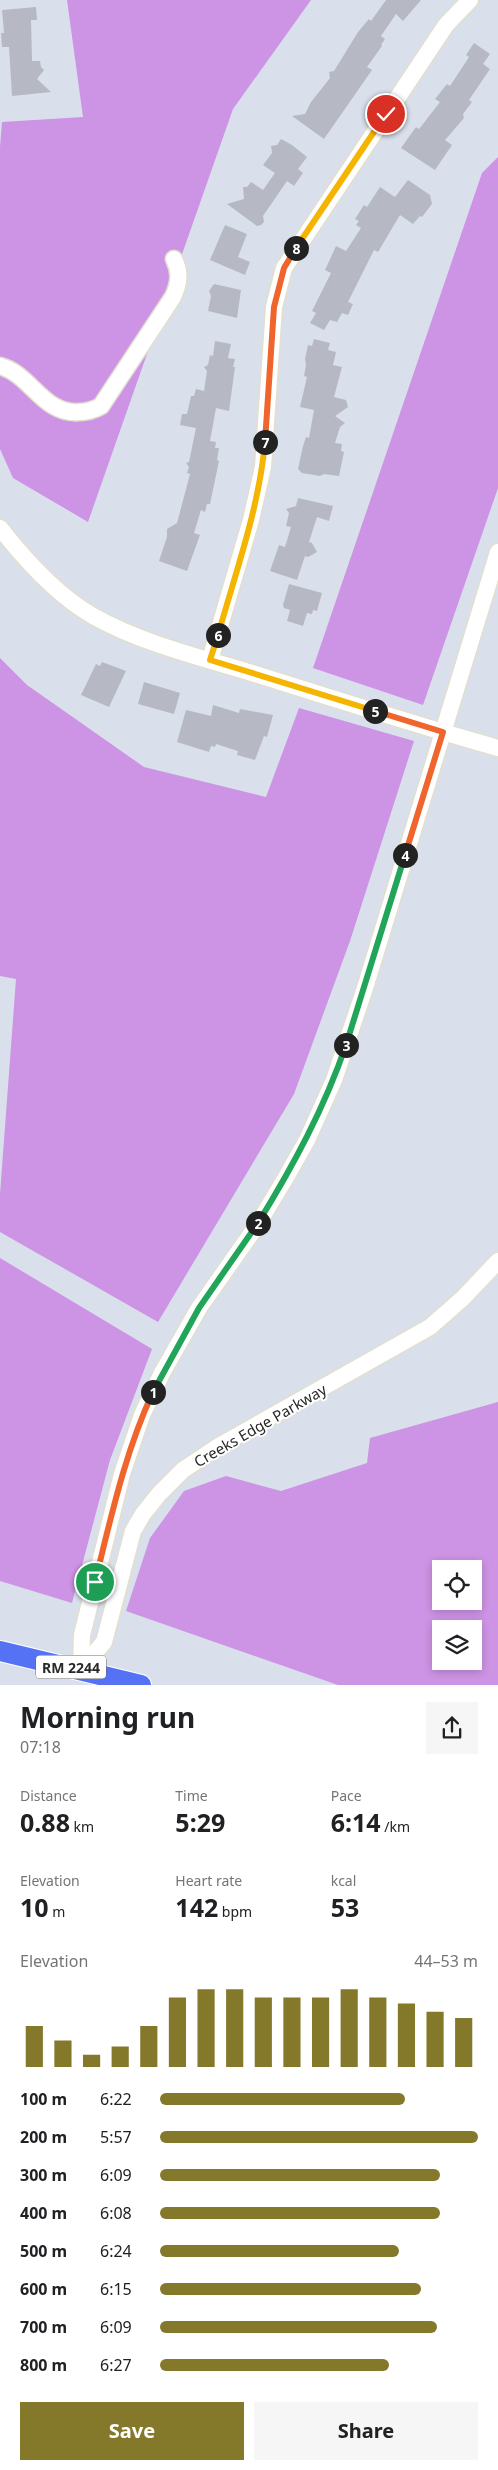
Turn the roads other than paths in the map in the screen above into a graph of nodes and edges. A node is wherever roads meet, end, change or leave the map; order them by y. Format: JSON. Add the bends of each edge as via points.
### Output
{"nodes":[{"id":1,"x":470,"y":0,"type":"edge"},
{"id":2,"x":174,"y":259,"type":"dead end"},
{"id":3,"x":0,"y":366,"type":"edge"},
{"id":4,"x":0,"y":528,"type":"edge"},
{"id":5,"x":498,"y":552,"type":"edge"},
{"id":6,"x":210,"y":660,"type":"junction"},
{"id":7,"x":443,"y":732,"type":"junction"},
{"id":8,"x":498,"y":748,"type":"edge"},
{"id":9,"x":498,"y":1261,"type":"edge"},
{"id":10,"x":0,"y":1651,"type":"edge"},
{"id":11,"x":81,"y":1669,"type":"junction"},
{"id":12,"x":141,"y":1685,"type":"edge"}],
"edges":[{"from":1,"to":6,"type":"street","via":[[446,25],[284,268],[274,307],[263,467]]},
{"from":2,"to":3,"type":"street","via":[[179,269],[178,286],[173,297],[101,406],[95,410],[66,412],[53,407],[11,369]]},
{"from":4,"to":6,"type":"street","via":[[21,555],[91,615],[123,631]]},
{"from":5,"to":7,"type":"street"},
{"from":6,"to":7,"type":"street"},
{"from":7,"to":8,"type":"street"},
{"from":7,"to":11,"type":"street","via":[[334,1080],[285,1179],[199,1308],[142,1415],[122,1474],[82,1636]]},
{"from":9,"to":11,"type":"street","name":"Creeks Edge Parkway","via":[[430,1327],[219,1446],[183,1470],[148,1507],[133,1531],[104,1642]]},
{"from":10,"to":11,"type":"main road","number":"RM 2244"},
{"from":11,"to":12,"type":"main road","number":"RM 2244"}]}
